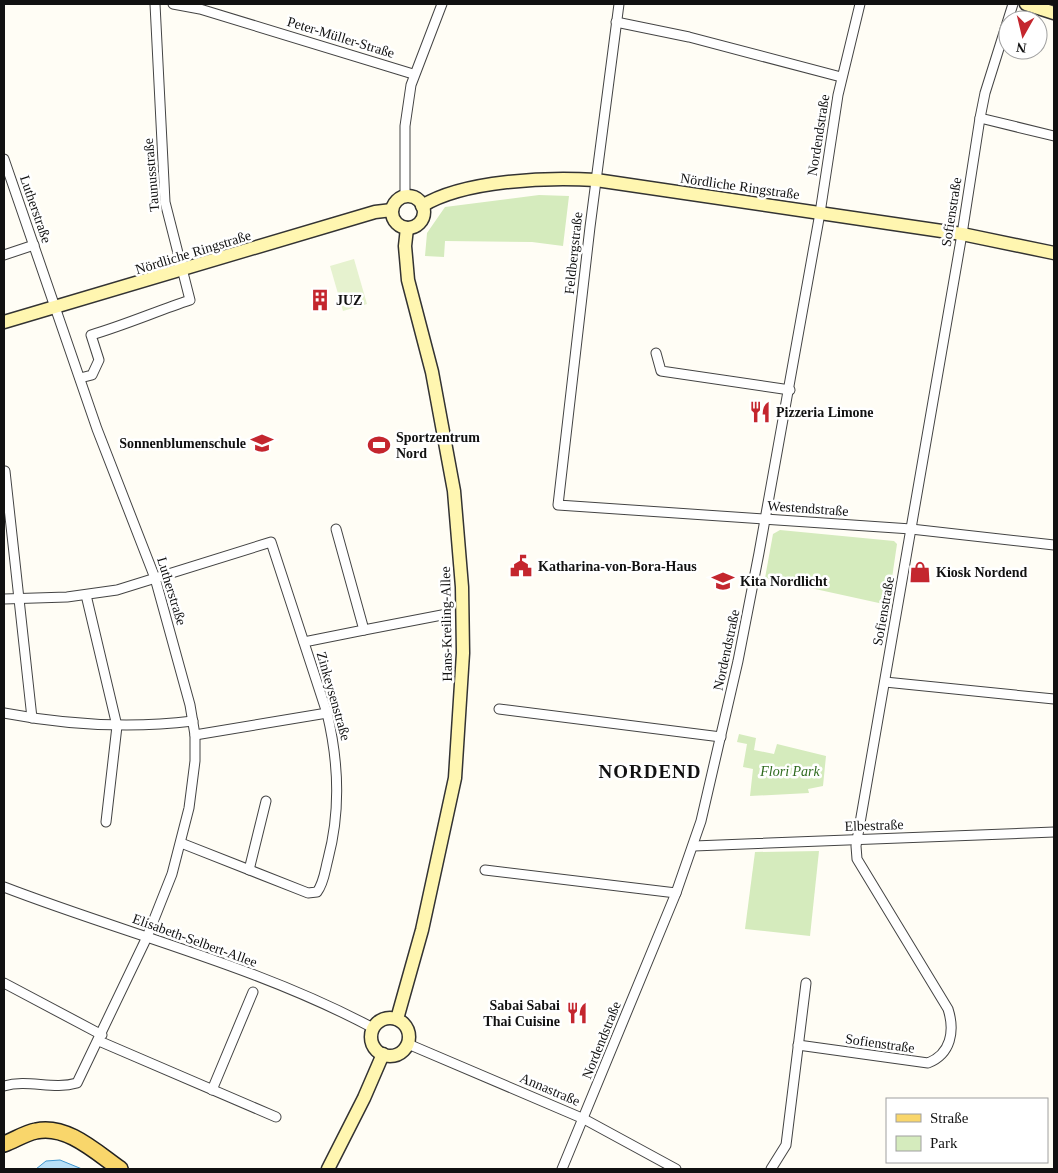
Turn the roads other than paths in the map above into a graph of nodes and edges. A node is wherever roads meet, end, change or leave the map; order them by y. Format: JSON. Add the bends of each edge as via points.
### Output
{"nodes":[{"id":1,"x":155,"y":4,"type":"edge"},
{"id":2,"x":173,"y":4,"type":"edge"},
{"id":3,"x":442,"y":4,"type":"edge"},
{"id":4,"x":620,"y":4,"type":"edge"},
{"id":5,"x":860,"y":4,"type":"edge"},
{"id":6,"x":1013,"y":4,"type":"edge"},
{"id":7,"x":1026,"y":4,"type":"edge"},
{"id":8,"x":1054,"y":13,"type":"edge"},
{"id":9,"x":616,"y":22,"type":"junction"},
{"id":10,"x":413,"y":74,"type":"junction"},
{"id":11,"x":841,"y":77,"type":"junction"},
{"id":12,"x":980,"y":118,"type":"junction"},
{"id":13,"x":1054,"y":136,"type":"edge"},
{"id":14,"x":4,"y":160,"type":"edge"},
{"id":15,"x":596,"y":180,"type":"junction"},
{"id":16,"x":405,"y":196,"type":"junction"},
{"id":17,"x":422,"y":206,"type":"junction"},
{"id":18,"x":392,"y":210,"type":"junction"},
{"id":19,"x":820,"y":213,"type":"junction"},
{"id":20,"x":407,"y":228,"type":"junction"},
{"id":21,"x":962,"y":234,"type":"junction"},
{"id":22,"x":34,"y":245,"type":"junction"},
{"id":23,"x":1054,"y":253,"type":"edge"},
{"id":24,"x":4,"y":255,"type":"edge"},
{"id":25,"x":184,"y":271,"type":"junction"},
{"id":26,"x":56,"y":308,"type":"junction"},
{"id":27,"x":4,"y":322,"type":"edge"},
{"id":28,"x":656,"y":353,"type":"dead end"},
{"id":29,"x":80,"y":378,"type":"junction"},
{"id":30,"x":790,"y":390,"type":"junction"},
{"id":31,"x":5,"y":471,"type":"edge"},
{"id":32,"x":558,"y":505,"type":"joint"},
{"id":33,"x":766,"y":519,"type":"junction"},
{"id":34,"x":911,"y":529,"type":"junction"},
{"id":35,"x":336,"y":530,"type":"dead end"},
{"id":36,"x":1054,"y":545,"type":"edge"},
{"id":37,"x":155,"y":578,"type":"junction"},
{"id":38,"x":86,"y":595,"type":"junction"},
{"id":39,"x":4,"y":599,"type":"edge"},
{"id":40,"x":18,"y":600,"type":"junction"},
{"id":41,"x":447,"y":614,"type":"dead end"},
{"id":42,"x":364,"y":630,"type":"junction"},
{"id":43,"x":304,"y":642,"type":"junction"},
{"id":44,"x":884,"y":682,"type":"junction"},
{"id":45,"x":1054,"y":699,"type":"edge"},
{"id":46,"x":498,"y":709,"type":"dead end"},
{"id":47,"x":4,"y":713,"type":"edge"},
{"id":48,"x":327,"y":713,"type":"junction"},
{"id":49,"x":32,"y":718,"type":"junction"},
{"id":50,"x":193,"y":721,"type":"junction"},
{"id":51,"x":117,"y":726,"type":"junction"},
{"id":52,"x":196,"y":735,"type":"junction"},
{"id":53,"x":721,"y":737,"type":"junction"},
{"id":54,"x":266,"y":801,"type":"dead end"},
{"id":55,"x":106,"y":822,"type":"dead end"},
{"id":56,"x":1054,"y":832,"type":"edge"},
{"id":57,"x":857,"y":840,"type":"junction"},
{"id":58,"x":181,"y":843,"type":"junction"},
{"id":59,"x":694,"y":846,"type":"junction"},
{"id":60,"x":249,"y":870,"type":"junction"},
{"id":61,"x":485,"y":870,"type":"dead end"},
{"id":62,"x":4,"y":887,"type":"edge"},
{"id":63,"x":676,"y":893,"type":"junction"},
{"id":64,"x":147,"y":937,"type":"junction"},
{"id":65,"x":4,"y":983,"type":"edge"},
{"id":66,"x":806,"y":983,"type":"dead end"},
{"id":67,"x":254,"y":992,"type":"dead end"},
{"id":68,"x":397,"y":1019,"type":"junction"},
{"id":69,"x":373,"y":1028,"type":"junction"},
{"id":70,"x":101,"y":1038,"type":"junction"},
{"id":71,"x":408,"y":1044,"type":"junction"},
{"id":72,"x":798,"y":1045,"type":"junction"},
{"id":73,"x":382,"y":1054,"type":"junction"},
{"id":74,"x":4,"y":1086,"type":"edge"},
{"id":75,"x":212,"y":1090,"type":"junction"},
{"id":76,"x":276,"y":1117,"type":"dead end"},
{"id":77,"x":584,"y":1119,"type":"junction"},
{"id":78,"x":9,"y":1142,"type":"edge"},
{"id":79,"x":4,"y":1153,"type":"edge"},
{"id":80,"x":120,"y":1169,"type":"edge"},
{"id":81,"x":328,"y":1169,"type":"edge"},
{"id":82,"x":562,"y":1169,"type":"edge"},
{"id":83,"x":676,"y":1169,"type":"edge"},
{"id":84,"x":771,"y":1169,"type":"edge"}],
"edges":[{"from":1,"to":25,"type":"street","name":"Taunusstraße","via":[[164,202]]},
{"from":2,"to":10,"type":"street","name":"Peter-Müller-Straße","via":[[200,9]]},
{"from":3,"to":10,"type":"street"},
{"from":4,"to":9,"type":"street","name":"Feldbergstraße"},
{"from":5,"to":11,"type":"street","name":"Nordendstraße"},
{"from":6,"to":12,"type":"street","name":"Sofienstraße"},
{"from":7,"to":8,"type":"street"},
{"from":9,"to":11,"type":"street","via":[[689,37]]},
{"from":9,"to":15,"type":"street","name":"Feldbergstraße"},
{"from":10,"to":16,"type":"street","via":[[405,126]]},
{"from":11,"to":19,"type":"street","name":"Nordendstraße"},
{"from":12,"to":13,"type":"street"},
{"from":12,"to":21,"type":"street","name":"Sofienstraße"},
{"from":14,"to":22,"type":"street","name":"Lutherstraße"},
{"from":15,"to":17,"type":"street","name":"Nördliche Ringstraße","via":[[553,178],[488,186],[437,197]]},
{"from":15,"to":19,"type":"street","name":"Nördliche Ringstraße"},
{"from":15,"to":32,"type":"street","name":"Feldbergstraße"},
{"from":16,"to":17,"type":"street","via":[[413,197]]},
{"from":16,"to":18,"type":"street","via":[[398,199]]},
{"from":17,"to":20,"type":"street","via":[[422,219]]},
{"from":18,"to":20,"type":"street","via":[[396,222]]},
{"from":18,"to":25,"type":"street","name":"Nördliche Ringstraße","via":[[375,212]]},
{"from":19,"to":21,"type":"street","name":"Nördliche Ringstraße"},
{"from":19,"to":30,"type":"street","name":"Nordendstraße"},
{"from":20,"to":68,"type":"street","name":"Hans-Kreiling-Allee","via":[[408,280],[432,372],[454,491],[462,586],[463,653],[455,778],[424,922]]},
{"from":21,"to":23,"type":"street","name":"Nördliche Ringstraße"},
{"from":21,"to":34,"type":"street","name":"Sofienstraße"},
{"from":22,"to":24,"type":"street"},
{"from":22,"to":26,"type":"street","name":"Lutherstraße"},
{"from":25,"to":26,"type":"street","name":"Nördliche Ringstraße"},
{"from":25,"to":29,"type":"street","name":"Taunusstraße","via":[[190,300],[91,335],[99,360],[92,375]]},
{"from":26,"to":27,"type":"street","name":"Nördliche Ringstraße"},
{"from":26,"to":29,"type":"street","name":"Lutherstraße"},
{"from":28,"to":30,"type":"street","via":[[661,371]]},
{"from":29,"to":37,"type":"street","name":"Lutherstraße"},
{"from":30,"to":33,"type":"street","name":"Nordendstraße"},
{"from":31,"to":40,"type":"street"},
{"from":32,"to":33,"type":"street","name":"Westendstraße"},
{"from":33,"to":34,"type":"street","name":"Westendstraße"},
{"from":33,"to":53,"type":"street","name":"Nordendstraße"},
{"from":34,"to":36,"type":"street","name":"Westendstraße"},
{"from":34,"to":44,"type":"street","name":"Sofienstraße"},
{"from":35,"to":42,"type":"street"},
{"from":37,"to":38,"type":"street","via":[[117,590]]},
{"from":37,"to":43,"type":"street","name":"Zinkeysenstraße","via":[[271,542]]},
{"from":37,"to":50,"type":"street","name":"Lutherstraße"},
{"from":38,"to":40,"type":"street"},
{"from":38,"to":51,"type":"street"},
{"from":39,"to":40,"type":"street"},
{"from":40,"to":49,"type":"street"},
{"from":41,"to":42,"type":"street","name":"Zinkeysenstraße"},
{"from":42,"to":43,"type":"street","name":"Zinkeysenstraße"},
{"from":43,"to":48,"type":"street","name":"Zinkeysenstraße"},
{"from":44,"to":45,"type":"street"},
{"from":44,"to":57,"type":"street","name":"Sofienstraße"},
{"from":46,"to":53,"type":"street"},
{"from":47,"to":49,"type":"street"},
{"from":48,"to":52,"type":"street"},
{"from":48,"to":60,"type":"street","name":"Zinkeysenstraße","via":[[338,775],[338,797],[332,845],[320,887],[317,892],[308,893]]},
{"from":49,"to":51,"type":"street"},
{"from":50,"to":51,"type":"street"},
{"from":50,"to":52,"type":"street","name":"Lutherstraße"},
{"from":51,"to":55,"type":"street"},
{"from":52,"to":58,"type":"street","name":"Lutherstraße","via":[[193,784]]},
{"from":53,"to":59,"type":"street","name":"Nordendstraße"},
{"from":54,"to":60,"type":"street"},
{"from":56,"to":57,"type":"street","name":"Elbestraße"},
{"from":57,"to":59,"type":"street","name":"Elbestraße"},
{"from":57,"to":72,"type":"street","name":"Sofienstraße","via":[[858,859],[948,1009],[952,1028],[948,1046],[943,1054],[928,1063]]},
{"from":58,"to":60,"type":"street","name":"Zinkeysenstraße"},
{"from":58,"to":64,"type":"street","name":"Lutherstraße"},
{"from":59,"to":63,"type":"street","name":"Nordendstraße"},
{"from":61,"to":63,"type":"street"},
{"from":62,"to":64,"type":"street","name":"Elisabeth-Selbert-Allee"},
{"from":63,"to":77,"type":"street","name":"Nordendstraße"},
{"from":64,"to":69,"type":"street","name":"Elisabeth-Selbert-Allee","via":[[315,999]]},
{"from":64,"to":70,"type":"street","name":"Lutherstraße"},
{"from":65,"to":70,"type":"street"},
{"from":66,"to":72,"type":"street"},
{"from":67,"to":75,"type":"street"},
{"from":68,"to":69,"type":"street","via":[[383,1019]]},
{"from":68,"to":71,"type":"street","via":[[407,1026]]},
{"from":69,"to":73,"type":"street","via":[[372,1040]]},
{"from":70,"to":74,"type":"street","name":"Lutherstraße","via":[[77,1083],[66,1086],[18,1082]]},
{"from":70,"to":75,"type":"street"},
{"from":71,"to":73,"type":"street","via":[[398,1054]]},
{"from":71,"to":77,"type":"street","name":"Annastraße"},
{"from":72,"to":84,"type":"street","via":[[786,1144]]},
{"from":73,"to":81,"type":"street"},
{"from":75,"to":76,"type":"street"},
{"from":77,"to":82,"type":"street","name":"Nordendstraße"},
{"from":77,"to":83,"type":"street","name":"Annastraße"},
{"from":78,"to":79,"type":"main road"},
{"from":78,"to":80,"type":"main road","via":[[38,1130],[58,1132],[81,1142]]}]}
